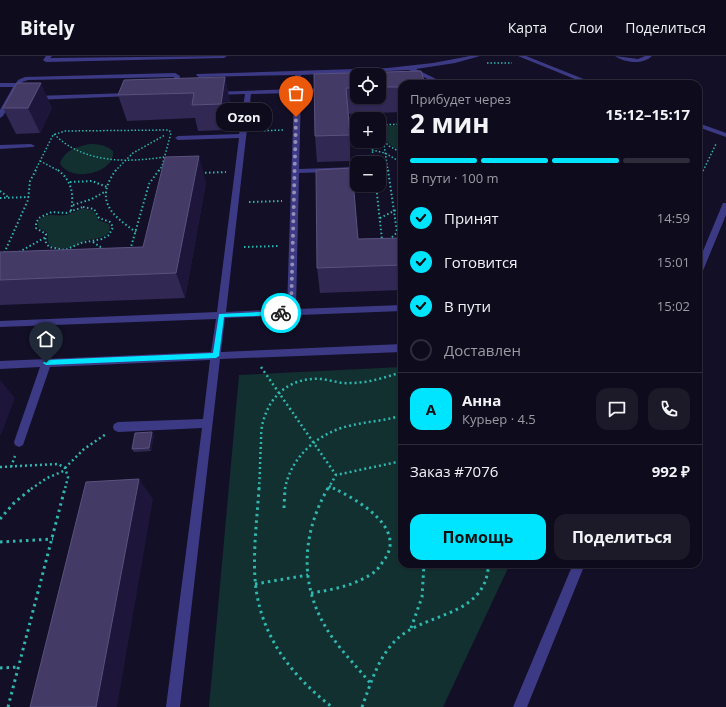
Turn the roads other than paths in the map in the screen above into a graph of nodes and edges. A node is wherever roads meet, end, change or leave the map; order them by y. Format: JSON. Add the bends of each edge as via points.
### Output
{"nodes":[{"id":1,"x":49,"y":56,"type":"edge"},
{"id":2,"x":224,"y":56,"type":"edge"},
{"id":3,"x":477,"y":56,"type":"edge"},
{"id":4,"x":521,"y":56,"type":"edge"},
{"id":5,"x":618,"y":56,"type":"edge"},
{"id":6,"x":649,"y":56,"type":"edge"},
{"id":7,"x":78,"y":58,"type":"edge"},
{"id":8,"x":409,"y":68,"type":"junction"},
{"id":9,"x":298,"y":73,"type":"junction"},
{"id":10,"x":199,"y":76,"type":"edge"},
{"id":11,"x":434,"y":80,"type":"edge"},
{"id":12,"x":583,"y":80,"type":"edge"},
{"id":13,"x":1,"y":83,"type":"edge"},
{"id":14,"x":18,"y":85,"type":"junction"},
{"id":15,"x":334,"y":90,"type":"edge"},
{"id":16,"x":297,"y":91,"type":"junction"},
{"id":17,"x":248,"y":92,"type":"junction"},
{"id":18,"x":210,"y":93,"type":"edge"},
{"id":19,"x":165,"y":94,"type":"edge"},
{"id":20,"x":173,"y":94,"type":"junction"},
{"id":21,"x":180,"y":94,"type":"edge"},
{"id":22,"x":134,"y":95,"type":"edge"},
{"id":23,"x":18,"y":98,"type":"edge"},
{"id":24,"x":26,"y":98,"type":"edge"},
{"id":25,"x":10,"y":99,"type":"junction"},
{"id":26,"x":0,"y":116,"type":"edge"},
{"id":27,"x":702,"y":127,"type":"edge"},
{"id":28,"x":243,"y":134,"type":"junction"},
{"id":29,"x":726,"y":136,"type":"edge"},
{"id":30,"x":178,"y":138,"type":"dead end"},
{"id":31,"x":31,"y":146,"type":"dead end"},
{"id":32,"x":0,"y":147,"type":"edge"},
{"id":33,"x":350,"y":170,"type":"edge"},
{"id":34,"x":295,"y":172,"type":"junction"},
{"id":35,"x":726,"y":205,"type":"edge"},
{"id":36,"x":702,"y":263,"type":"edge"},
{"id":37,"x":398,"y":308,"type":"edge"},
{"id":38,"x":291,"y":312,"type":"junction"},
{"id":39,"x":221,"y":315,"type":"junction"},
{"id":40,"x":0,"y":324,"type":"edge"},
{"id":41,"x":398,"y":348,"type":"edge"},
{"id":42,"x":216,"y":356,"type":"junction"},
{"id":43,"x":46,"y":363,"type":"junction"},
{"id":44,"x":0,"y":365,"type":"edge"},
{"id":45,"x":208,"y":423,"type":"junction"},
{"id":46,"x":118,"y":427,"type":"road end"},
{"id":47,"x":19,"y":442,"type":"dead end"},
{"id":48,"x":577,"y":568,"type":"edge"},
{"id":49,"x":173,"y":707,"type":"edge"},
{"id":50,"x":520,"y":707,"type":"edge"}],
"edges":[{"from":1,"to":7,"type":"street","via":[[46,60]]},
{"from":2,"to":7,"type":"street"},
{"from":3,"to":8,"type":"street"},
{"from":4,"to":12,"type":"street"},
{"from":5,"to":6,"type":"street","via":[[644,60]]},
{"from":8,"to":9,"type":"street"},
{"from":8,"to":11,"type":"street"},
{"from":9,"to":10,"type":"street"},
{"from":9,"to":16,"type":"street"},
{"from":13,"to":14,"type":"street"},
{"from":14,"to":20,"type":"street","via":[[22,80],[30,78],[175,74],[177,76]]},
{"from":14,"to":25,"type":"street"},
{"from":15,"to":16,"type":"street"},
{"from":16,"to":17,"type":"street"},
{"from":16,"to":34,"type":"street"},
{"from":17,"to":18,"type":"street"},
{"from":17,"to":28,"type":"street"},
{"from":19,"to":20,"type":"street"},
{"from":20,"to":21,"type":"street"},
{"from":22,"to":24,"type":"street"},
{"from":23,"to":25,"type":"street"},
{"from":25,"to":26,"type":"street"},
{"from":27,"to":29,"type":"street"},
{"from":28,"to":30,"type":"street"},
{"from":28,"to":39,"type":"street"},
{"from":31,"to":32,"type":"street"},
{"from":33,"to":34,"type":"street"},
{"from":34,"to":38,"type":"street"},
{"from":35,"to":36,"type":"street"},
{"from":37,"to":38,"type":"street"},
{"from":38,"to":39,"type":"street"},
{"from":39,"to":40,"type":"street"},
{"from":39,"to":42,"type":"street"},
{"from":41,"to":42,"type":"street"},
{"from":42,"to":43,"type":"street"},
{"from":42,"to":45,"type":"street"},
{"from":43,"to":44,"type":"street"},
{"from":43,"to":47,"type":"street"},
{"from":45,"to":46,"type":"street"},
{"from":45,"to":49,"type":"street"},
{"from":48,"to":50,"type":"street"}]}
